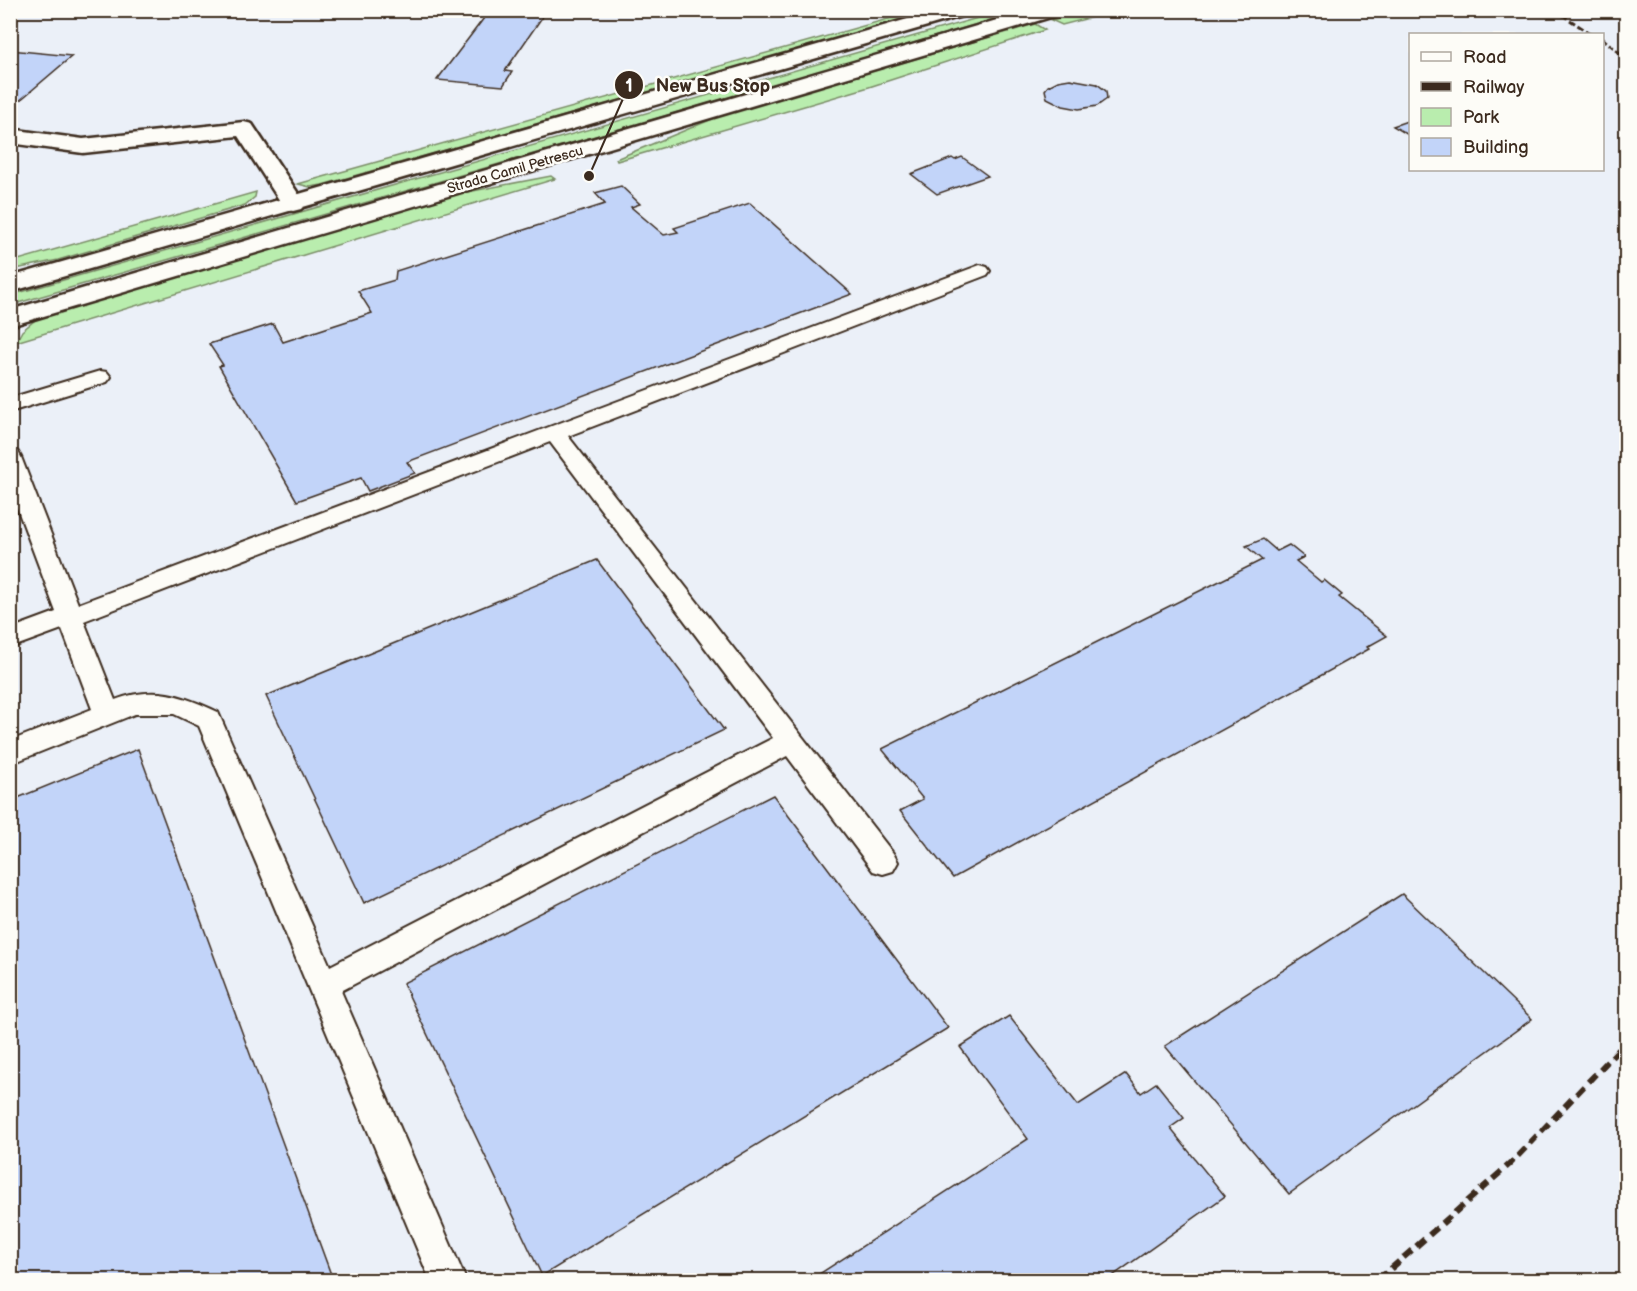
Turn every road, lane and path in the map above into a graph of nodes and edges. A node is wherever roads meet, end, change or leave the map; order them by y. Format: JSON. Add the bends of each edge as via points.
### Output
{"nodes":[{"id":1,"x":1054,"y":10,"type":"edge"},
{"id":2,"x":956,"y":12,"type":"edge"},
{"id":3,"x":10,"y":136,"type":"edge"},
{"id":4,"x":293,"y":204,"type":"junction"},
{"id":5,"x":980,"y":271,"type":"dead end"},
{"id":6,"x":10,"y":285,"type":"edge"},
{"id":7,"x":10,"y":318,"type":"edge"},
{"id":8,"x":100,"y":377,"type":"dead end"},
{"id":9,"x":10,"y":405,"type":"edge"},
{"id":10,"x":554,"y":433,"type":"junction"},
{"id":11,"x":10,"y":457,"type":"edge"},
{"id":12,"x":71,"y":617,"type":"junction"},
{"id":13,"x":10,"y":639,"type":"edge"},
{"id":14,"x":107,"y":714,"type":"junction"},
{"id":15,"x":790,"y":742,"type":"junction"},
{"id":16,"x":10,"y":753,"type":"edge"},
{"id":17,"x":883,"y":862,"type":"dead end"},
{"id":18,"x":322,"y":985,"type":"junction"},
{"id":19,"x":448,"y":1281,"type":"edge"}],
"edges":[{"from":1,"to":7,"type":"street","name":"Strada Camil Petrescu"},
{"from":2,"to":4,"type":"street","name":"Strada Camil Petrescu"},
{"from":3,"to":4,"type":"street","via":[[83,146],[244,129]]},
{"from":4,"to":6,"type":"street","name":"Strada Camil Petrescu"},
{"from":5,"to":10,"type":"lane"},
{"from":8,"to":9,"type":"lane"},
{"from":10,"to":12,"type":"lane"},
{"from":10,"to":15,"type":"lane"},
{"from":11,"to":12,"type":"lane"},
{"from":12,"to":13,"type":"lane"},
{"from":12,"to":14,"type":"lane"},
{"from":14,"to":16,"type":"lane"},
{"from":14,"to":18,"type":"lane","via":[[133,704],[177,704],[208,719]]},
{"from":15,"to":17,"type":"lane"},
{"from":15,"to":18,"type":"lane"},
{"from":18,"to":19,"type":"lane"}]}
